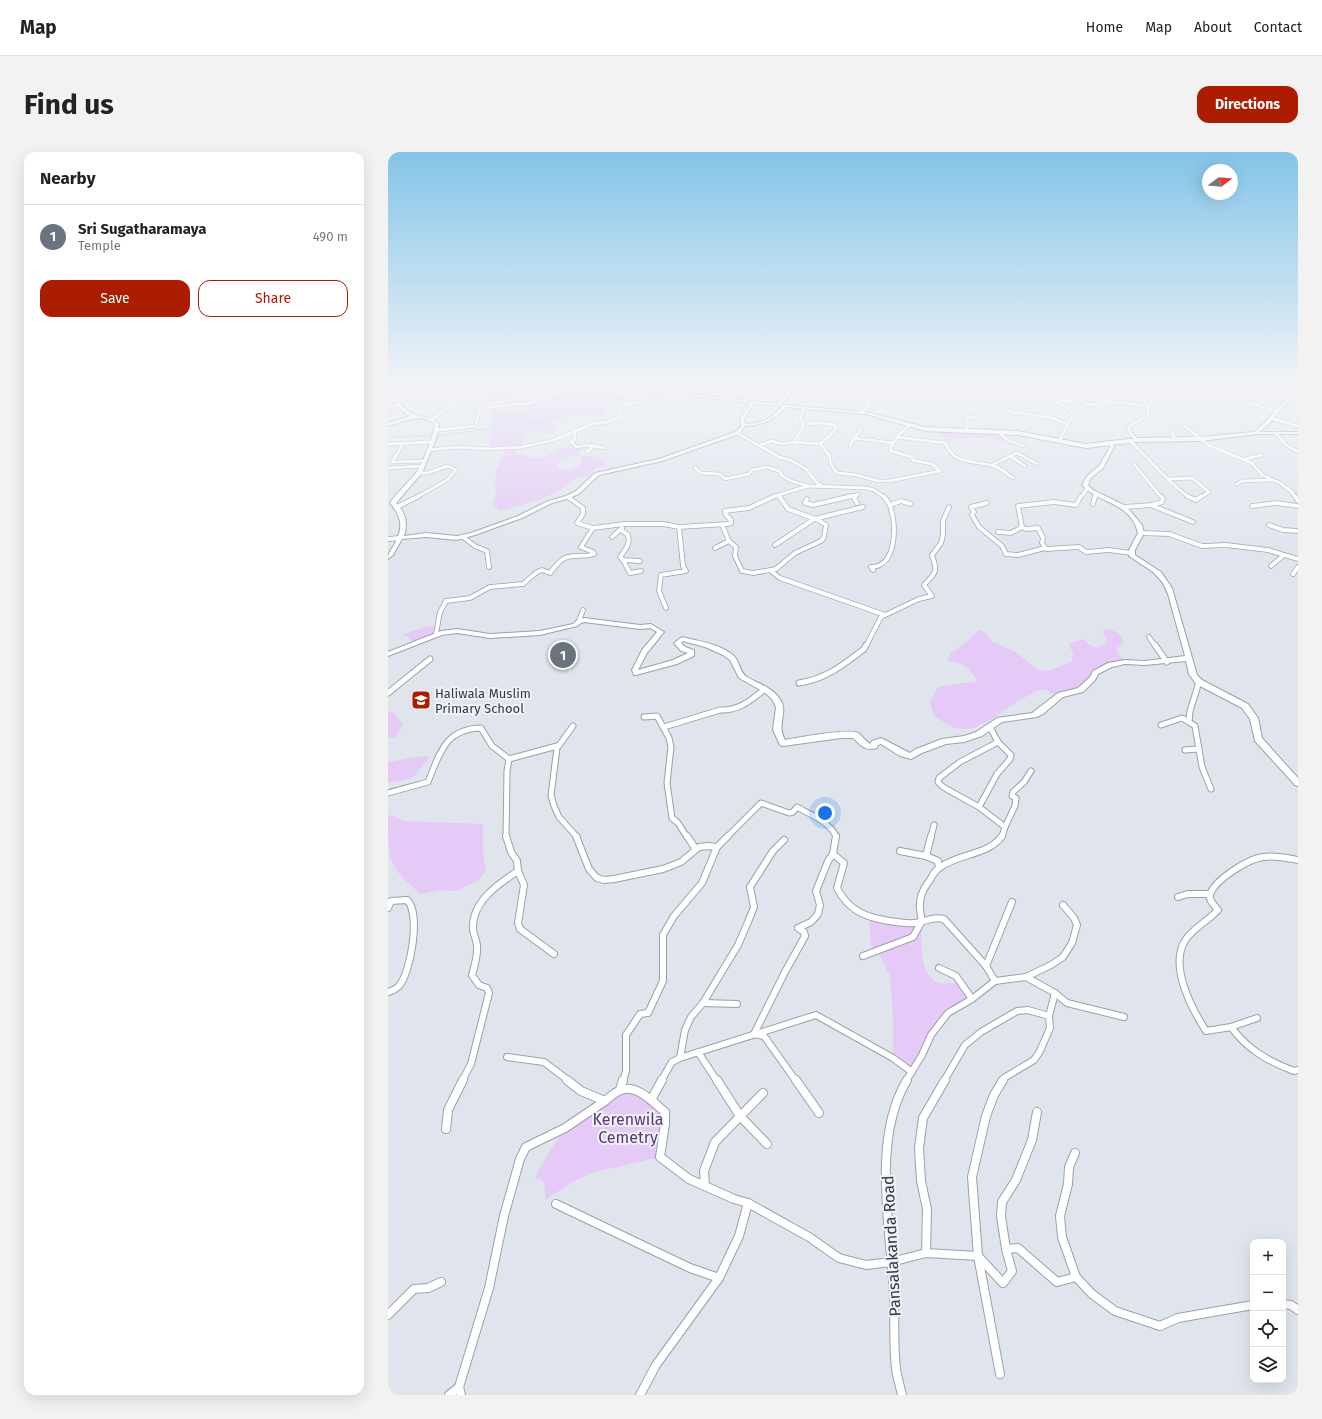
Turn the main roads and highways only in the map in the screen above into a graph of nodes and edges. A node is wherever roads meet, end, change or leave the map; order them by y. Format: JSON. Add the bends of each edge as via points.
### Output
{"nodes":[{"id":1,"x":1049,"y":439,"type":"edge"},
{"id":2,"x":1209,"y":439,"type":"edge"}],
"edges":[{"from":1,"to":2,"type":"main road","via":[[1086,446],[1137,440]]}]}
